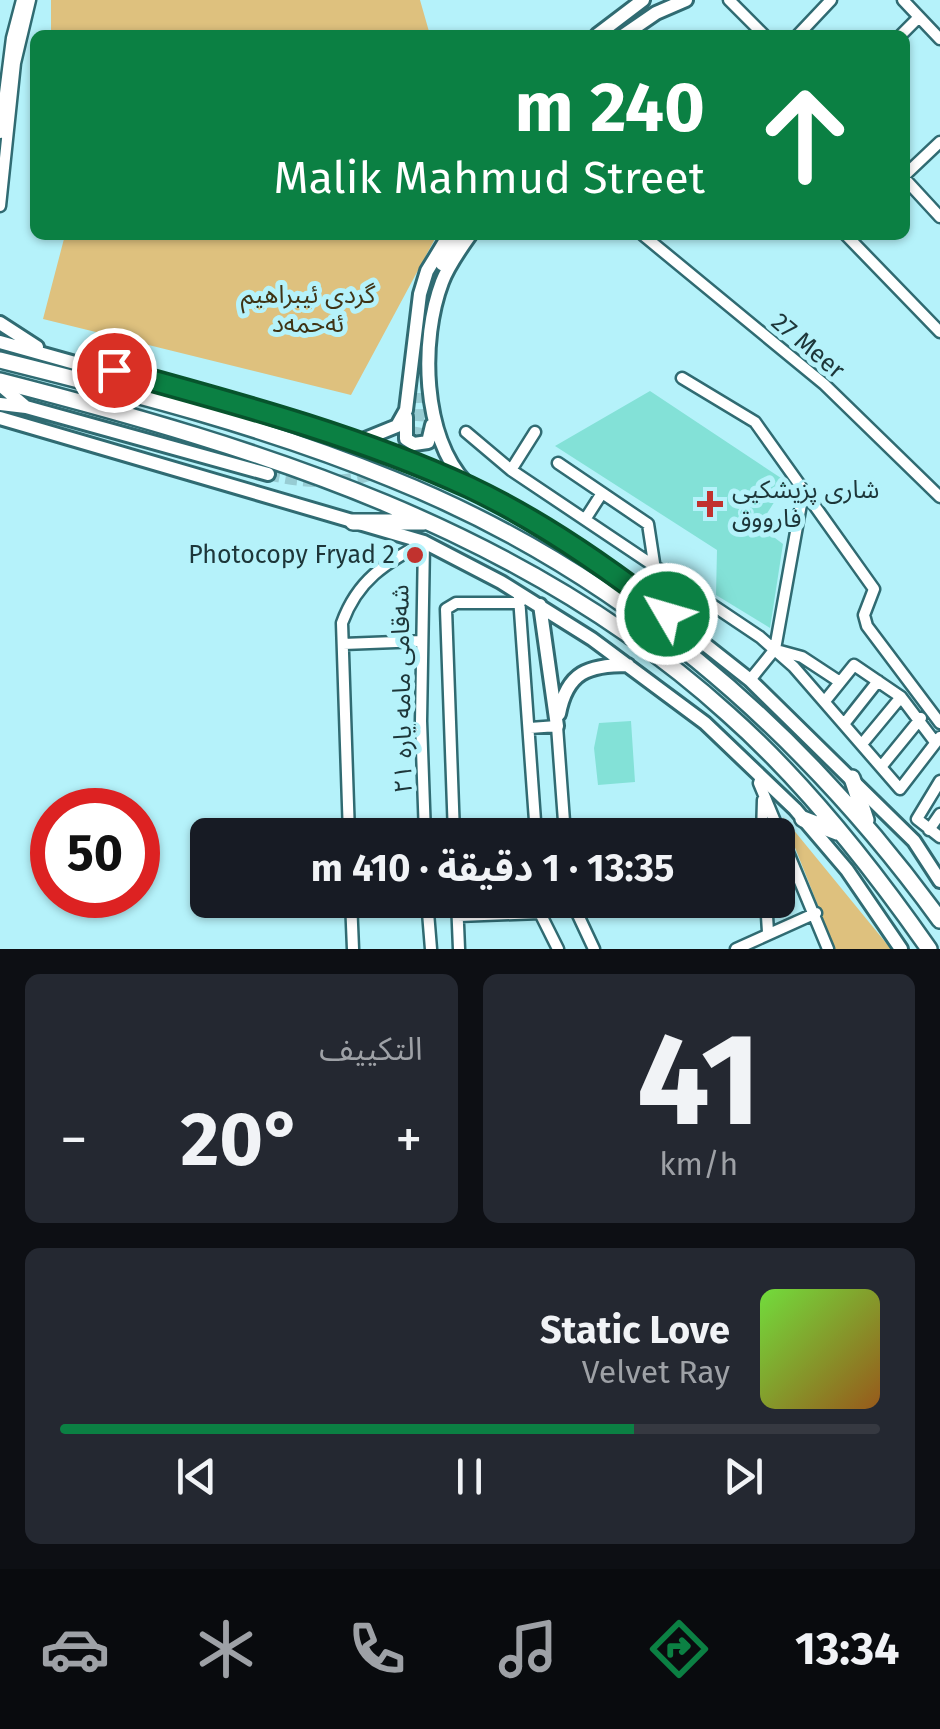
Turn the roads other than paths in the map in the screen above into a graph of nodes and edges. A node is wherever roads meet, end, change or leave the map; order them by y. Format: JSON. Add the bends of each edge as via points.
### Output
{"nodes":[{"id":1,"x":26,"y":0,"type":"edge"},
{"id":2,"x":643,"y":0,"type":"edge"},
{"id":3,"x":686,"y":0,"type":"edge"},
{"id":4,"x":729,"y":0,"type":"edge"},
{"id":5,"x":831,"y":0,"type":"edge"},
{"id":6,"x":902,"y":0,"type":"edge"},
{"id":7,"x":919,"y":17,"type":"junction"},
{"id":8,"x":604,"y":30,"type":"edge"},
{"id":9,"x":637,"y":30,"type":"edge"},
{"id":10,"x":759,"y":30,"type":"edge"},
{"id":11,"x":803,"y":30,"type":"edge"},
{"id":12,"x":907,"y":30,"type":"edge"},
{"id":13,"x":940,"y":40,"type":"edge"},
{"id":14,"x":0,"y":134,"type":"edge"},
{"id":15,"x":940,"y":142,"type":"edge"},
{"id":16,"x":910,"y":172,"type":"edge"},
{"id":17,"x":910,"y":183,"type":"edge"},
{"id":18,"x":0,"y":206,"type":"edge"},
{"id":19,"x":940,"y":217,"type":"edge"},
{"id":20,"x":446,"y":240,"type":"edge"},
{"id":21,"x":456,"y":240,"type":"edge"},
{"id":22,"x":467,"y":240,"type":"edge"},
{"id":23,"x":649,"y":240,"type":"edge"},
{"id":24,"x":851,"y":240,"type":"edge"},
{"id":25,"x":940,"y":312,"type":"edge"},
{"id":26,"x":930,"y":322,"type":"junction"},
{"id":27,"x":0,"y":324,"type":"edge"},
{"id":28,"x":940,"y":332,"type":"edge"},
{"id":29,"x":2,"y":342,"type":"edge"},
{"id":30,"x":43,"y":351,"type":"junction"},
{"id":31,"x":0,"y":360,"type":"edge"},
{"id":32,"x":682,"y":378,"type":"dead end"},
{"id":33,"x":0,"y":383,"type":"edge"},
{"id":34,"x":186,"y":390,"type":"junction"},
{"id":35,"x":119,"y":391,"type":"junction"},
{"id":36,"x":418,"y":393,"type":"tunnel mouth"},
{"id":37,"x":0,"y":404,"type":"edge"},
{"id":38,"x":26,"y":406,"type":"junction"},
{"id":39,"x":406,"y":410,"type":"junction"},
{"id":40,"x":432,"y":414,"type":"junction"},
{"id":41,"x":0,"y":418,"type":"edge"},
{"id":42,"x":466,"y":432,"type":"dead end"},
{"id":43,"x":535,"y":432,"type":"dead end"},
{"id":44,"x":357,"y":442,"type":"junction"},
{"id":45,"x":558,"y":463,"type":"dead end"},
{"id":46,"x":511,"y":470,"type":"junction"},
{"id":47,"x":268,"y":474,"type":"tunnel mouth"},
{"id":48,"x":471,"y":488,"type":"junction"},
{"id":49,"x":803,"y":492,"type":"junction"},
{"id":50,"x":602,"y":493,"type":"junction"},
{"id":51,"x":940,"y":497,"type":"edge"},
{"id":52,"x":586,"y":518,"type":"junction"},
{"id":53,"x":353,"y":522,"type":"junction"},
{"id":54,"x":432,"y":522,"type":"junction"},
{"id":55,"x":424,"y":542,"type":"junction"},
{"id":56,"x":654,"y":564,"type":"junction"},
{"id":57,"x":640,"y":592,"type":"junction"},
{"id":58,"x":519,"y":598,"type":"junction"},
{"id":59,"x":540,"y":605,"type":"junction"},
{"id":60,"x":674,"y":640,"type":"junction"},
{"id":61,"x":422,"y":641,"type":"junction"},
{"id":62,"x":344,"y":644,"type":"junction"},
{"id":63,"x":774,"y":649,"type":"junction"},
{"id":64,"x":798,"y":662,"type":"junction"},
{"id":65,"x":628,"y":664,"type":"junction"},
{"id":66,"x":750,"y":680,"type":"junction"},
{"id":67,"x":878,"y":681,"type":"junction"},
{"id":68,"x":840,"y":682,"type":"junction"},
{"id":69,"x":901,"y":697,"type":"junction"},
{"id":70,"x":825,"y":701,"type":"junction"},
{"id":71,"x":929,"y":710,"type":"junction"},
{"id":72,"x":919,"y":720,"type":"junction"},
{"id":73,"x":940,"y":723,"type":"edge"},
{"id":74,"x":844,"y":724,"type":"junction"},
{"id":75,"x":557,"y":726,"type":"junction"},
{"id":76,"x":530,"y":728,"type":"junction"},
{"id":77,"x":938,"y":740,"type":"edge"},
{"id":78,"x":862,"y":744,"type":"junction"},
{"id":79,"x":882,"y":768,"type":"junction"},
{"id":80,"x":761,"y":777,"type":"junction"},
{"id":81,"x":852,"y":778,"type":"junction"},
{"id":82,"x":940,"y":781,"type":"edge"},
{"id":83,"x":764,"y":794,"type":"junction"},
{"id":84,"x":940,"y":814,"type":"edge"},
{"id":85,"x":349,"y":818,"type":"edge"},
{"id":86,"x":424,"y":818,"type":"edge"},
{"id":87,"x":453,"y":818,"type":"edge"},
{"id":88,"x":535,"y":818,"type":"edge"},
{"id":89,"x":564,"y":818,"type":"edge"},
{"id":90,"x":763,"y":818,"type":"edge"},
{"id":91,"x":804,"y":819,"type":"junction"},
{"id":92,"x":868,"y":828,"type":"junction"},
{"id":93,"x":929,"y":830,"type":"junction"},
{"id":94,"x":842,"y":834,"type":"junction"},
{"id":95,"x":940,"y":837,"type":"edge"},
{"id":96,"x":940,"y":881,"type":"edge"},
{"id":97,"x":816,"y":913,"type":"junction"},
{"id":98,"x":353,"y":918,"type":"edge"},
{"id":99,"x":428,"y":918,"type":"edge"},
{"id":100,"x":458,"y":918,"type":"edge"},
{"id":101,"x":542,"y":918,"type":"edge"},
{"id":102,"x":579,"y":918,"type":"edge"},
{"id":103,"x":767,"y":918,"type":"edge"},
{"id":104,"x":940,"y":920,"type":"edge"},
{"id":105,"x":768,"y":932,"type":"junction"},
{"id":106,"x":354,"y":949,"type":"edge"},
{"id":107,"x":431,"y":949,"type":"edge"},
{"id":108,"x":459,"y":949,"type":"edge"},
{"id":109,"x":558,"y":949,"type":"edge"},
{"id":110,"x":594,"y":949,"type":"edge"},
{"id":111,"x":736,"y":949,"type":"edge"},
{"id":112,"x":828,"y":949,"type":"edge"},
{"id":113,"x":901,"y":949,"type":"edge"},
{"id":114,"x":930,"y":949,"type":"edge"}],
"edges":[{"from":1,"to":14,"type":"street","via":[[10,51]]},
{"from":1,"to":18,"type":"street"},
{"from":2,"to":8,"type":"main road"},
{"from":3,"to":9,"type":"main road"},
{"from":4,"to":10,"type":"street"},
{"from":5,"to":11,"type":"street"},
{"from":6,"to":7,"type":"street"},
{"from":7,"to":12,"type":"street"},
{"from":7,"to":13,"type":"street"},
{"from":15,"to":16,"type":"street"},
{"from":17,"to":19,"type":"street"},
{"from":20,"to":39,"type":"main road","via":[[420,294]]},
{"from":21,"to":36,"type":"main road","via":[[435,277]]},
{"from":22,"to":40,"type":"main road","via":[[437,298]]},
{"from":23,"to":51,"type":"street","name":"27 Meer","via":[[824,384]]},
{"from":24,"to":26,"type":"street"},
{"from":25,"to":26,"type":"street"},
{"from":26,"to":28,"type":"street"},
{"from":27,"to":30,"type":"main road"},
{"from":29,"to":30,"type":"main road"},
{"from":30,"to":34,"type":"main road"},
{"from":31,"to":35,"type":"highway"},
{"from":32,"to":49,"type":"street","via":[[755,422]]},
{"from":33,"to":38,"type":"main road"},
{"from":33,"to":54,"type":"highway","via":[[289,465]]},
{"from":34,"to":35,"type":"highway"},
{"from":34,"to":44,"type":"main road"},
{"from":35,"to":60,"type":"highway","via":[[288,440],[394,480],[562,564]]},
{"from":37,"to":38,"type":"main road"},
{"from":38,"to":47,"type":"main road"},
{"from":39,"to":40,"type":"main road","via":[[404,431],[414,444],[428,442]]},
{"from":39,"to":44,"type":"main road","via":[[387,433]]},
{"from":40,"to":48,"type":"main road","via":[[451,467]]},
{"from":41,"to":53,"type":"main road"},
{"from":42,"to":46,"type":"street"},
{"from":43,"to":46,"type":"street"},
{"from":44,"to":48,"type":"main road"},
{"from":45,"to":50,"type":"street"},
{"from":46,"to":52,"type":"street"},
{"from":48,"to":57,"type":"main road"},
{"from":49,"to":63,"type":"street"},
{"from":49,"to":71,"type":"street","via":[[874,589],[867,626]]},
{"from":50,"to":52,"type":"street"},
{"from":50,"to":56,"type":"street","via":[[648,524]]},
{"from":52,"to":56,"type":"street"},
{"from":53,"to":54,"type":"highway"},
{"from":53,"to":55,"type":"main road"},
{"from":54,"to":94,"type":"highway","via":[[548,583],[687,678],[732,716]]},
{"from":55,"to":58,"type":"main road"},
{"from":55,"to":61,"type":"street","name":"شەقامی مامە یارە ٢١"},
{"from":55,"to":62,"type":"street","via":[[366,578],[342,622]]},
{"from":56,"to":63,"type":"street"},
{"from":57,"to":60,"type":"highway"},
{"from":57,"to":66,"type":"main road"},
{"from":58,"to":59,"type":"main road"},
{"from":58,"to":76,"type":"street"},
{"from":58,"to":87,"type":"street","name":"شەقامی مامە یارە ٢١","via":[[456,603],[446,610]]},
{"from":59,"to":65,"type":"main road"},
{"from":59,"to":75,"type":"main road"},
{"from":60,"to":92,"type":"highway","via":[[790,740]]},
{"from":61,"to":62,"type":"street"},
{"from":61,"to":86,"type":"street","name":"شەقامی مامە یارە ٢١"},
{"from":62,"to":85,"type":"street"},
{"from":63,"to":64,"type":"street"},
{"from":63,"to":66,"type":"street"},
{"from":64,"to":68,"type":"street"},
{"from":64,"to":70,"type":"street"},
{"from":65,"to":75,"type":"main road","via":[[592,666],[575,675],[563,692]]},
{"from":65,"to":80,"type":"main road","via":[[705,722]]},
{"from":66,"to":81,"type":"main road"},
{"from":67,"to":68,"type":"street","via":[[854,664]]},
{"from":67,"to":69,"type":"street"},
{"from":67,"to":74,"type":"street"},
{"from":68,"to":70,"type":"street"},
{"from":69,"to":72,"type":"street"},
{"from":69,"to":78,"type":"street"},
{"from":70,"to":74,"type":"street"},
{"from":71,"to":72,"type":"street"},
{"from":71,"to":73,"type":"street"},
{"from":72,"to":77,"type":"street"},
{"from":72,"to":79,"type":"street"},
{"from":74,"to":78,"type":"street"},
{"from":75,"to":76,"type":"street"},
{"from":75,"to":89,"type":"street"},
{"from":76,"to":88,"type":"street"},
{"from":77,"to":79,"type":"street","via":[[900,789]]},
{"from":78,"to":79,"type":"street"},
{"from":80,"to":83,"type":"street"},
{"from":80,"to":91,"type":"main road"},
{"from":81,"to":92,"type":"highway"},
{"from":81,"to":96,"type":"main road","via":[[914,841]]},
{"from":82,"to":93,"type":"street","via":[[917,815]]},
{"from":83,"to":90,"type":"street"},
{"from":83,"to":97,"type":"street"},
{"from":84,"to":93,"type":"street"},
{"from":91,"to":94,"type":"highway"},
{"from":91,"to":113,"type":"main road"},
{"from":92,"to":104,"type":"highway"},
{"from":93,"to":95,"type":"street"},
{"from":94,"to":114,"type":"highway"},
{"from":97,"to":105,"type":"street"},
{"from":97,"to":112,"type":"street"},
{"from":98,"to":106,"type":"street"},
{"from":99,"to":107,"type":"street"},
{"from":100,"to":108,"type":"street"},
{"from":101,"to":109,"type":"street"},
{"from":102,"to":110,"type":"street"},
{"from":103,"to":105,"type":"street"},
{"from":105,"to":111,"type":"street"}]}
